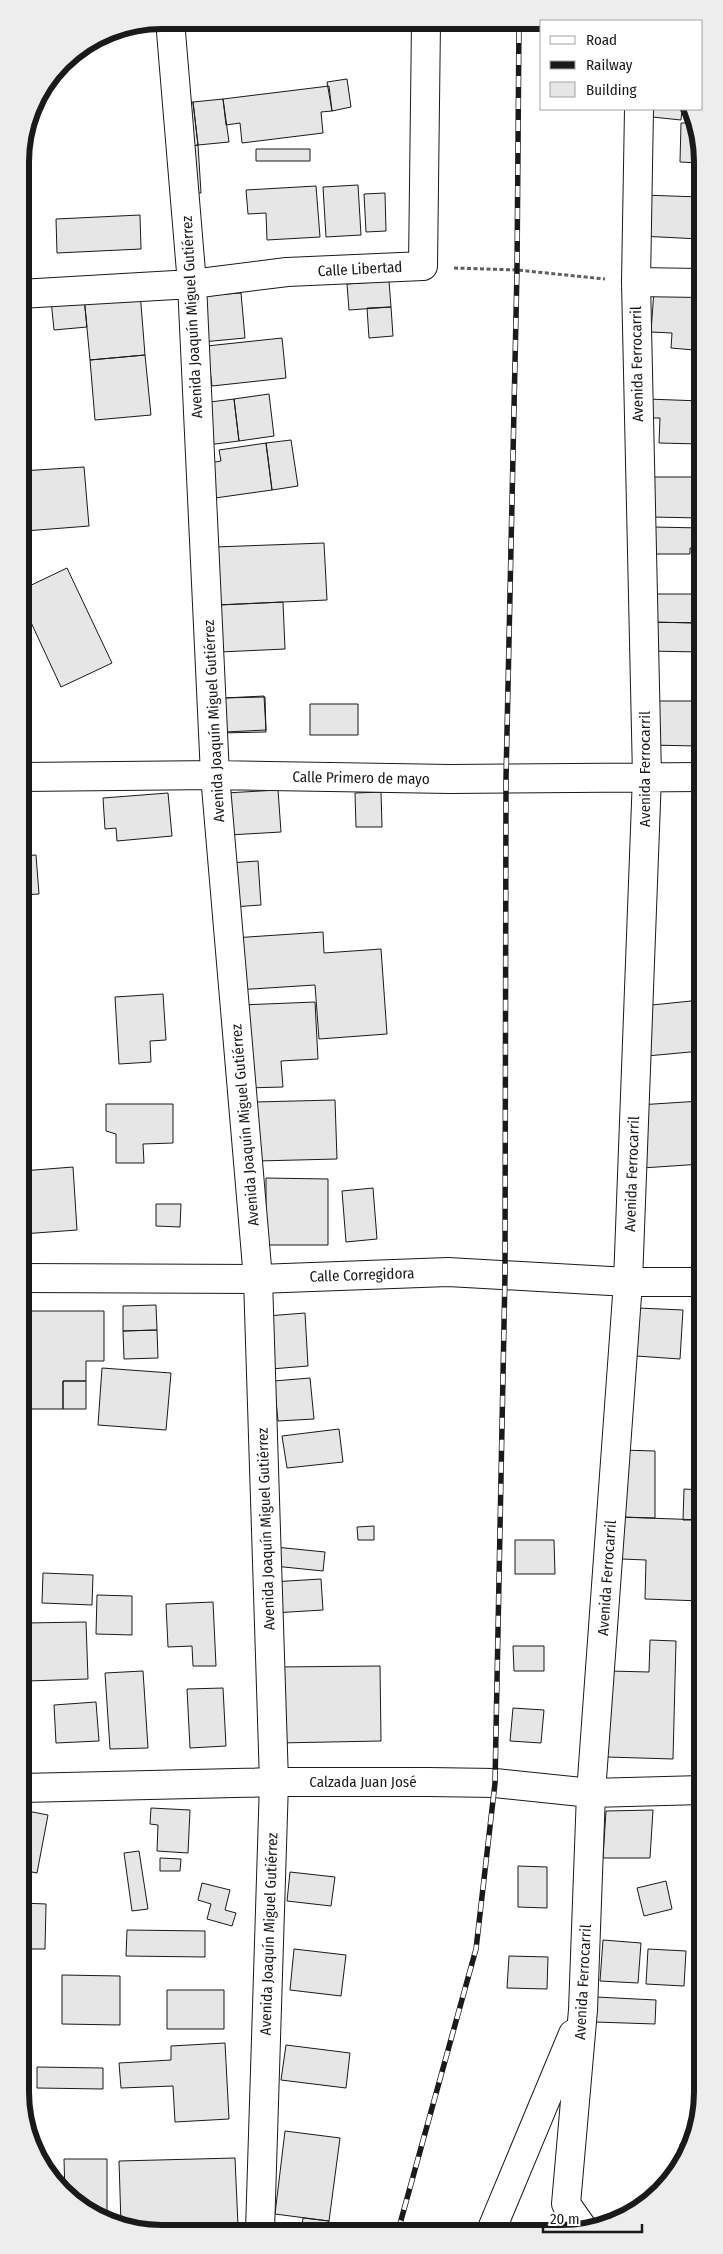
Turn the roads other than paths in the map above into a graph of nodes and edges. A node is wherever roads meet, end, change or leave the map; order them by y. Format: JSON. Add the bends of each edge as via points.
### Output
{"nodes":[{"id":1,"x":171,"y":29,"type":"edge"},
{"id":2,"x":426,"y":29,"type":"edge"},
{"id":3,"x":638,"y":110,"type":"edge"},
{"id":4,"x":636,"y":282,"type":"junction"},
{"id":5,"x":192,"y":284,"type":"junction"},
{"id":6,"x":694,"y":284,"type":"edge"},
{"id":7,"x":29,"y":293,"type":"edge"},
{"id":8,"x":215,"y":775,"type":"junction"},
{"id":9,"x":647,"y":776,"type":"junction"},
{"id":10,"x":29,"y":777,"type":"edge"},
{"id":11,"x":694,"y":777,"type":"edge"},
{"id":12,"x":29,"y":1278,"type":"edge"},
{"id":13,"x":258,"y":1279,"type":"junction"},
{"id":14,"x":628,"y":1282,"type":"junction"},
{"id":15,"x":694,"y":1282,"type":"edge"},
{"id":16,"x":274,"y":1782,"type":"junction"},
{"id":17,"x":29,"y":1788,"type":"edge"},
{"id":18,"x":694,"y":1790,"type":"edge"},
{"id":19,"x":591,"y":1793,"type":"junction"},
{"id":20,"x":583,"y":2010,"type":"junction"},
{"id":21,"x":580,"y":2224,"type":"edge"},
{"id":22,"x":260,"y":2225,"type":"edge"},
{"id":23,"x":493,"y":2225,"type":"edge"}],
"edges":[{"from":1,"to":5,"type":"street","name":"Avenida Joaquín Miguel Gutiérrez"},
{"from":2,"to":5,"type":"street","name":"Calle Libertad","via":[[422,266],[287,272]]},
{"from":3,"to":4,"type":"street","name":"Avenida Ferrocarril"},
{"from":4,"to":6,"type":"street"},
{"from":4,"to":9,"type":"street","name":"Avenida Ferrocarril"},
{"from":5,"to":7,"type":"street","name":"Calle Libertad"},
{"from":5,"to":8,"type":"street","name":"Avenida Joaquín Miguel Gutiérrez"},
{"from":8,"to":9,"type":"street","name":"Calle Primero de mayo","via":[[450,779]]},
{"from":8,"to":10,"type":"street","name":"Calle Primero de mayo"},
{"from":8,"to":13,"type":"street","name":"Avenida Joaquín Miguel Gutiérrez"},
{"from":9,"to":11,"type":"street","name":"Calle Primero de mayo"},
{"from":9,"to":14,"type":"street","name":"Avenida Ferrocarril"},
{"from":12,"to":13,"type":"street","name":"Calle Corregidora"},
{"from":13,"to":14,"type":"street","name":"Calle Corregidora","via":[[448,1272]]},
{"from":13,"to":16,"type":"street","name":"Avenida Joaquín Miguel Gutiérrez"},
{"from":14,"to":15,"type":"street","name":"Calle Corregidora"},
{"from":14,"to":19,"type":"street","name":"Avenida Ferrocarril"},
{"from":16,"to":17,"type":"street","name":"Calzada Juan José"},
{"from":16,"to":19,"type":"street","name":"Calzada Juan José","via":[[495,1783]]},
{"from":16,"to":22,"type":"street","name":"Avenida Joaquín Miguel Gutiérrez"},
{"from":18,"to":19,"type":"street","name":"Calzada Juan José"},
{"from":19,"to":20,"type":"street","name":"Avenida Ferrocarril"},
{"from":20,"to":21,"type":"street","name":"Avenida Ferrocarril","via":[[566,2204]]},
{"from":20,"to":23,"type":"street"}]}
